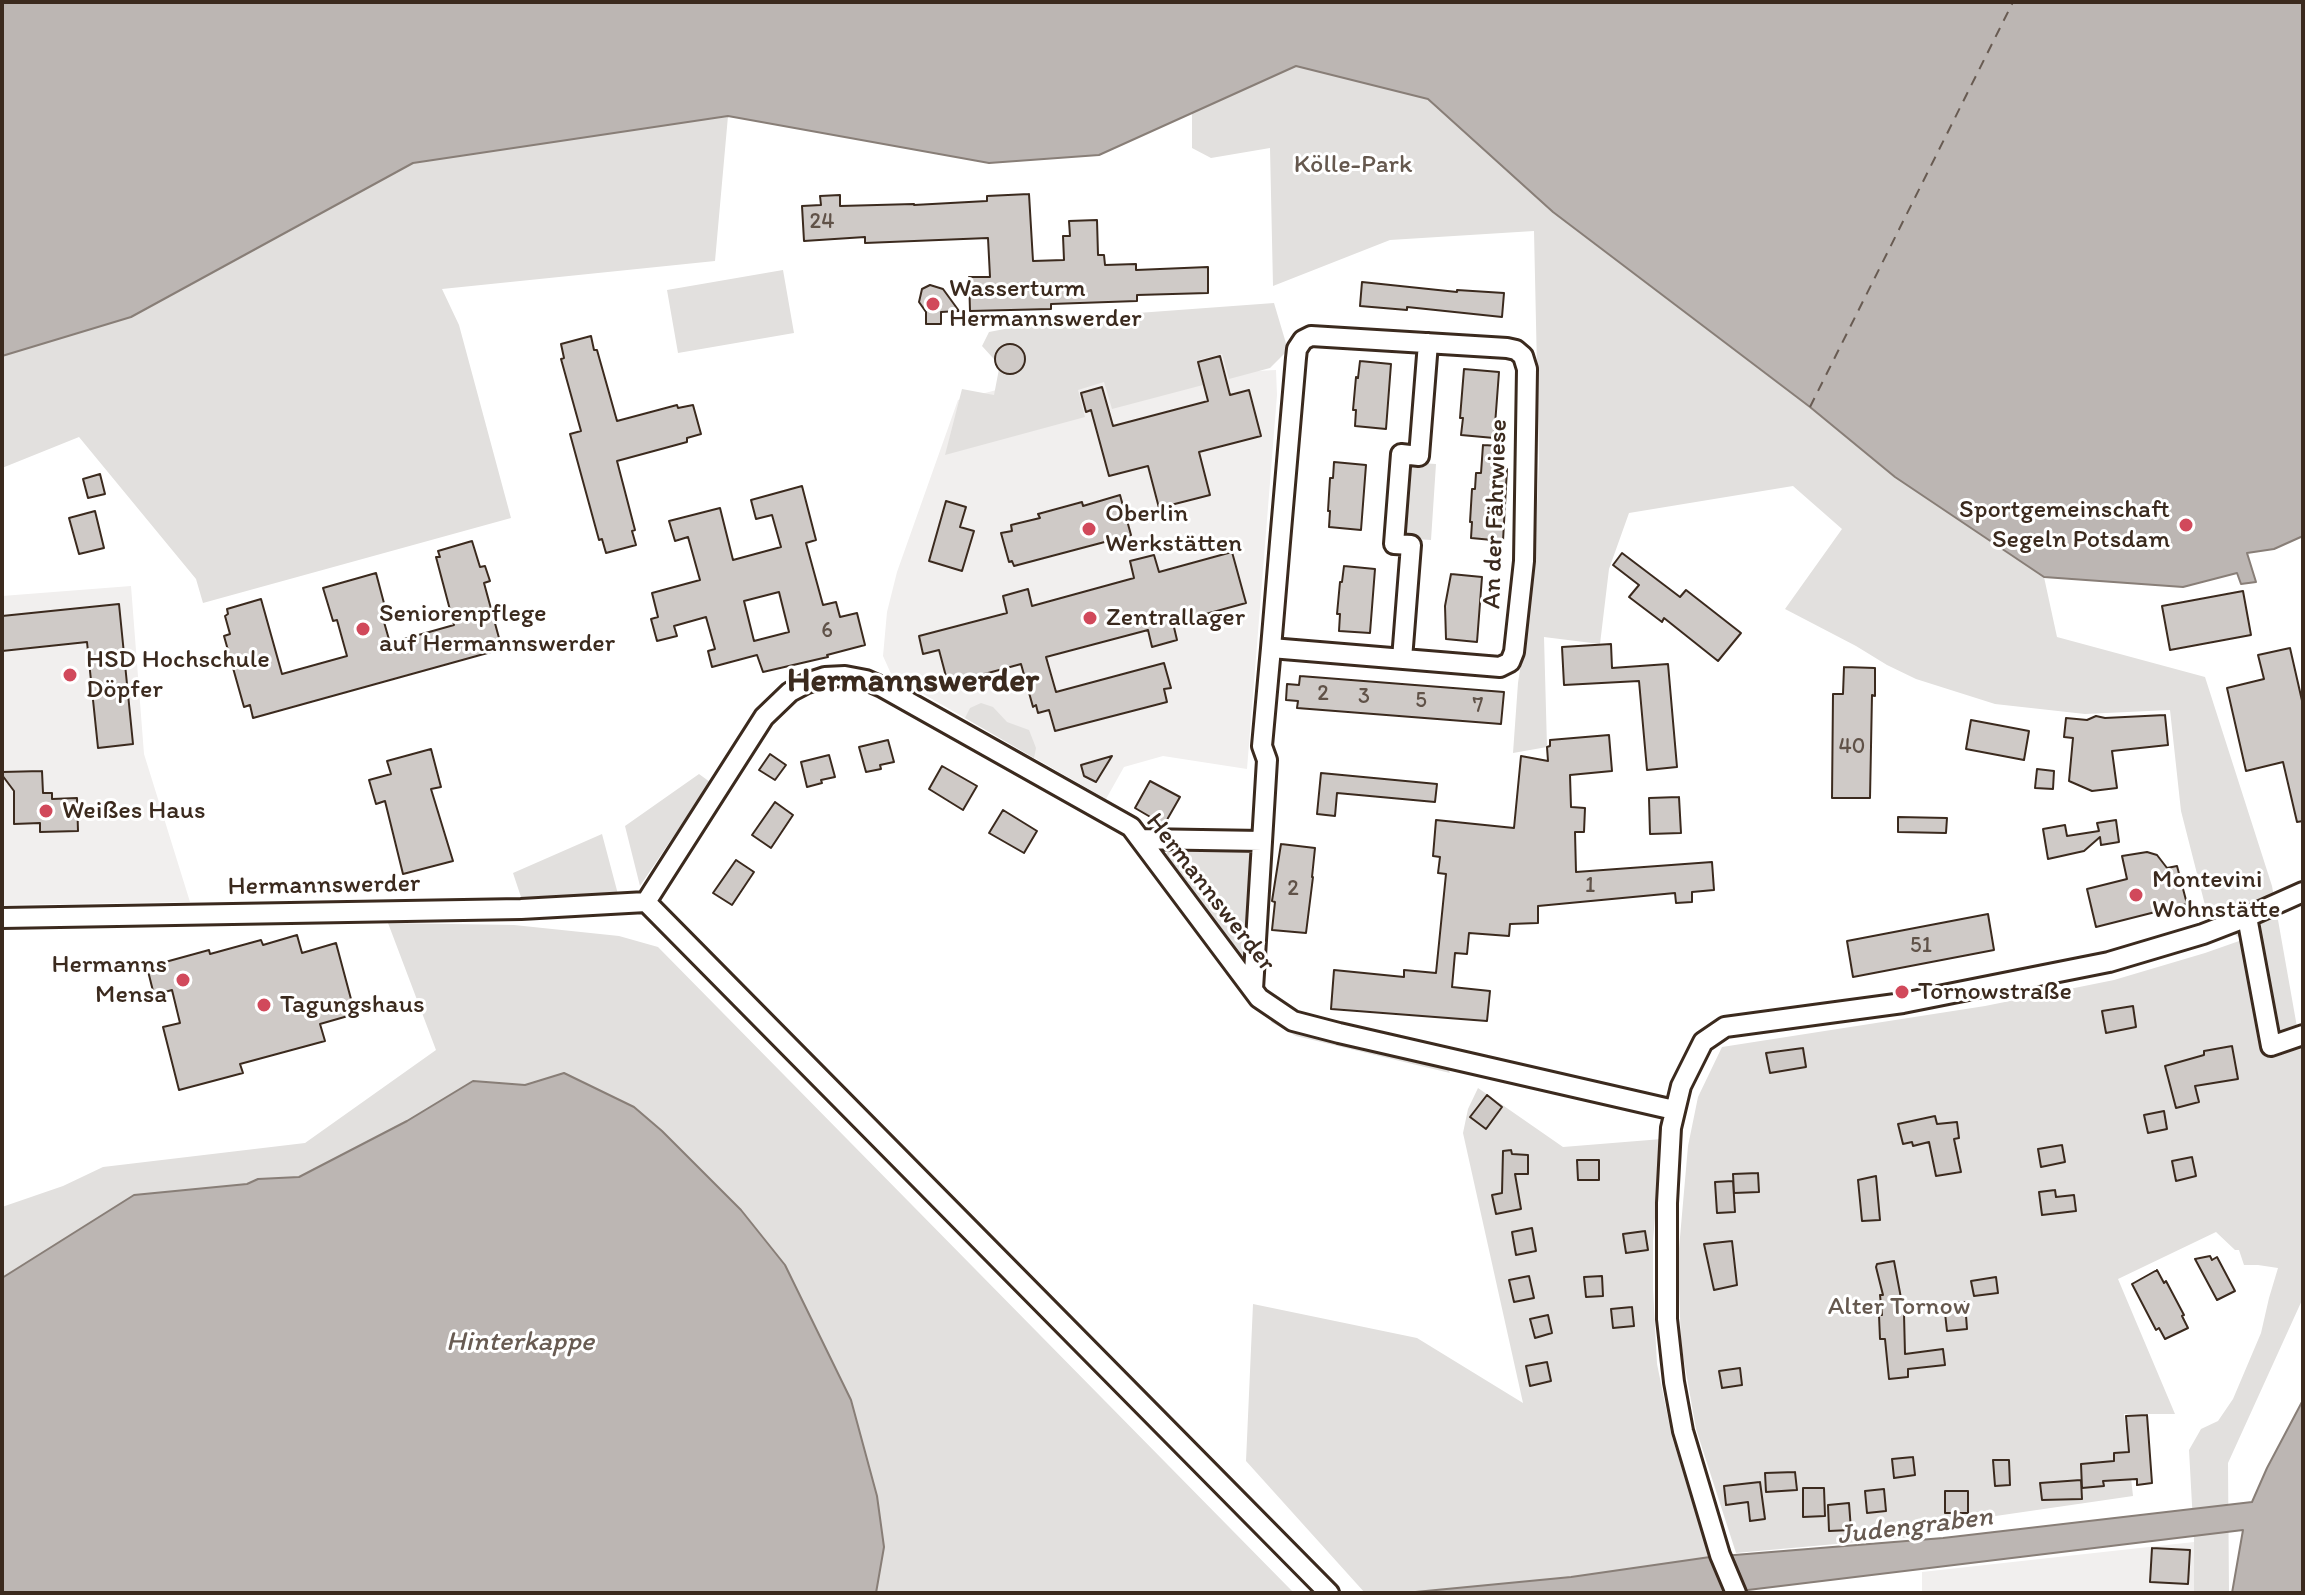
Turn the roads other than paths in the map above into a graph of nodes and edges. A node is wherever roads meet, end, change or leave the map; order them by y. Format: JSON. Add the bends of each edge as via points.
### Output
{"nodes":[{"id":1,"x":1428,"y":343,"type":"junction"},
{"id":2,"x":1271,"y":648,"type":"junction"},
{"id":3,"x":1402,"y":659,"type":"junction"},
{"id":4,"x":1141,"y":839,"type":"junction"},
{"id":5,"x":1262,"y":841,"type":"junction"},
{"id":6,"x":2303,"y":892,"type":"edge"},
{"id":7,"x":646,"y":902,"type":"junction"},
{"id":8,"x":2247,"y":917,"type":"junction"},
{"id":9,"x":2,"y":918,"type":"edge"},
{"id":10,"x":1253,"y":989,"type":"junction"},
{"id":11,"x":2303,"y":1035,"type":"edge"},
{"id":12,"x":1674,"y":1110,"type":"junction"},
{"id":13,"x":1329,"y":1593,"type":"edge"},
{"id":14,"x":1736,"y":1593,"type":"edge"}],
"edges":[{"from":1,"to":2,"type":"street","name":"An der Fährwiese","via":[[1311,336],[1300,344]]},
{"from":1,"to":3,"type":"street","via":[[1419,456],[1401,454],[1399,469],[1394,544],[1411,545]]},
{"from":1,"to":3,"type":"street","name":"An der Fährwiese","via":[[1507,348],[1526,362],[1524,561],[1510,662],[1500,667]]},
{"from":2,"to":3,"type":"street","name":"An der Fährwiese"},
{"from":2,"to":5,"type":"street","name":"An der Fährwiese","via":[[1262,746],[1267,760]]},
{"from":4,"to":5,"type":"street"},
{"from":4,"to":7,"type":"street","name":"Hermannswerder","via":[[1131,827],[882,687],[845,676],[825,677],[790,692],[764,717]]},
{"from":4,"to":10,"type":"street","name":"Hermannswerder"},
{"from":5,"to":10,"type":"street","name":"An der Fährwiese"},
{"from":6,"to":8,"type":"street"},
{"from":7,"to":9,"type":"street","name":"Hermannswerder"},
{"from":7,"to":13,"type":"street"},
{"from":8,"to":11,"type":"street","via":[[2271,1046]]},
{"from":8,"to":12,"type":"street","via":[[2109,962],[1903,1003],[1725,1027],[1703,1042]]},
{"from":10,"to":12,"type":"street","name":"Hermannswerder","via":[[1293,1021]]},
{"from":12,"to":14,"type":"street","via":[[1667,1203],[1668,1331],[1674,1382],[1683,1431]]}]}
